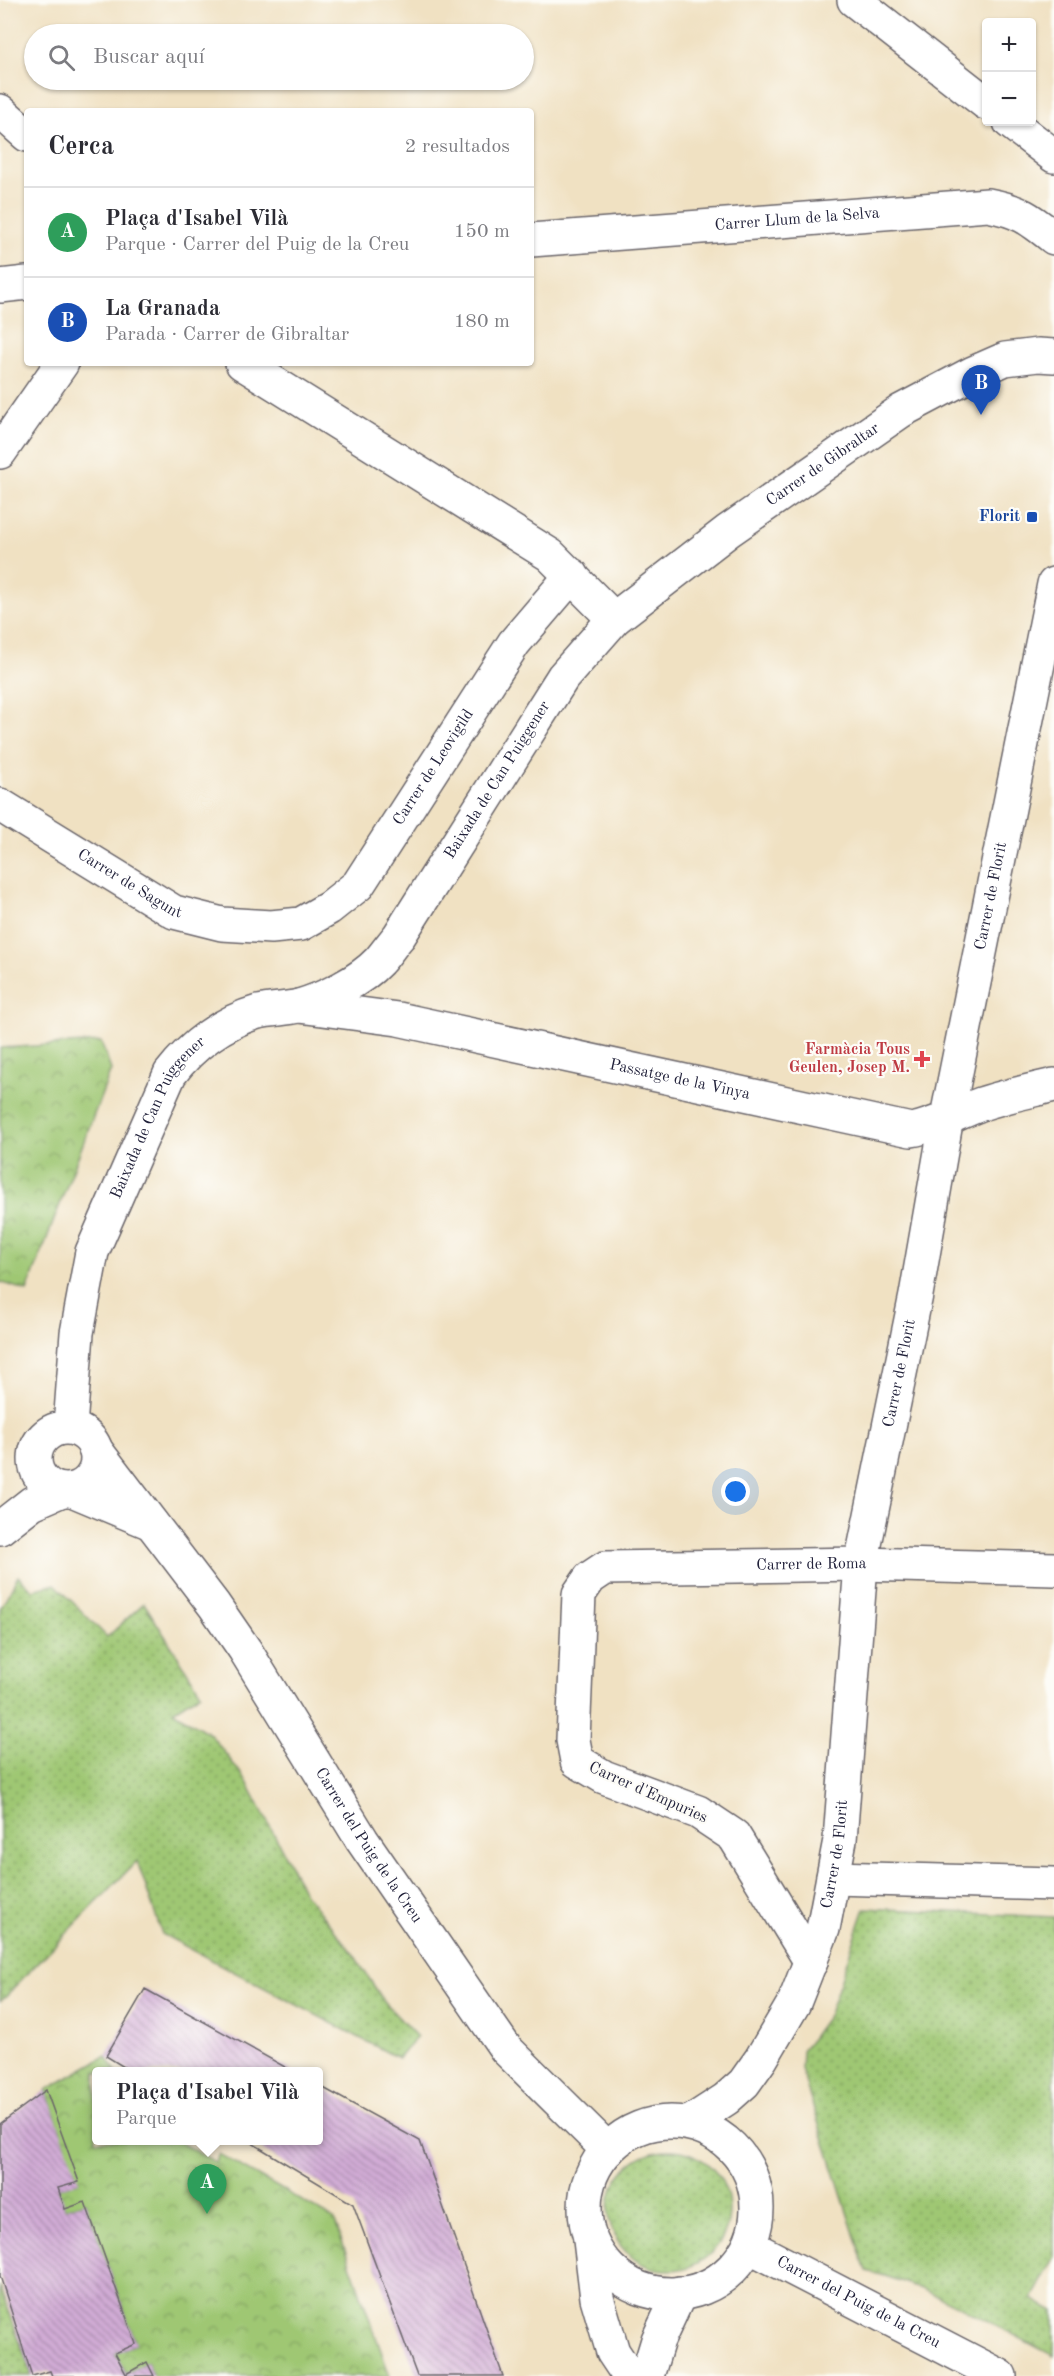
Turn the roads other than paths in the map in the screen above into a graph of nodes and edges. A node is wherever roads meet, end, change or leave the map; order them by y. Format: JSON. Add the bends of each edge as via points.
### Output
{"nodes":[{"id":1,"x":854,"y":0,"type":"edge"},
{"id":2,"x":982,"y":99,"type":"edge"},
{"id":3,"x":0,"y":111,"type":"edge"},
{"id":4,"x":1015,"y":126,"type":"edge"},
{"id":5,"x":24,"y":132,"type":"edge"},
{"id":6,"x":1054,"y":156,"type":"edge"},
{"id":7,"x":1054,"y":237,"type":"edge"},
{"id":8,"x":534,"y":240,"type":"edge"},
{"id":9,"x":24,"y":283,"type":"edge"},
{"id":10,"x":0,"y":286,"type":"edge"},
{"id":11,"x":1054,"y":356,"type":"edge"},
{"id":12,"x":60,"y":366,"type":"edge"},
{"id":13,"x":247,"y":366,"type":"edge"},
{"id":14,"x":0,"y":452,"type":"edge"},
{"id":15,"x":572,"y":575,"type":"junction"},
{"id":16,"x":1054,"y":584,"type":"edge"},
{"id":17,"x":614,"y":620,"type":"junction"},
{"id":18,"x":0,"y":805,"type":"edge"},
{"id":19,"x":271,"y":927,"type":"joint"},
{"id":20,"x":299,"y":1005,"type":"junction"},
{"id":21,"x":1054,"y":1085,"type":"edge"},
{"id":22,"x":947,"y":1117,"type":"junction"},
{"id":23,"x":70,"y":1427,"type":"junction"},
{"id":24,"x":95,"y":1449,"type":"junction"},
{"id":25,"x":35,"y":1453,"type":"junction"},
{"id":26,"x":67,"y":1490,"type":"junction"},
{"id":27,"x":0,"y":1511,"type":"edge"},
{"id":28,"x":151,"y":1523,"type":"junction"},
{"id":29,"x":0,"y":1528,"type":"edge"},
{"id":30,"x":861,"y":1564,"type":"junction"},
{"id":31,"x":1054,"y":1569,"type":"edge"},
{"id":32,"x":579,"y":1594,"type":"joint"},
{"id":33,"x":832,"y":1878,"type":"junction"},
{"id":34,"x":1054,"y":1884,"type":"edge"},
{"id":35,"x":811,"y":1962,"type":"junction"},
{"id":36,"x":689,"y":2123,"type":"junction"},
{"id":37,"x":608,"y":2150,"type":"junction"},
{"id":38,"x":590,"y":2235,"type":"junction"},
{"id":39,"x":749,"y":2246,"type":"junction"},
{"id":40,"x":680,"y":2294,"type":"junction"},
{"id":41,"x":629,"y":2376,"type":"edge"},
{"id":42,"x":647,"y":2376,"type":"edge"},
{"id":43,"x":1000,"y":2376,"type":"edge"}],
"edges":[{"from":1,"to":2,"type":"street"},
{"from":3,"to":5,"type":"street"},
{"from":4,"to":6,"type":"street"},
{"from":7,"to":8,"type":"street","name":"Carrer Llum de la Selva","via":[[1030,218],[988,205]]},
{"from":9,"to":10,"type":"street"},
{"from":11,"to":17,"type":"street","name":"Carrer de Gibraltar","via":[[1005,359],[901,411],[728,531]]},
{"from":12,"to":14,"type":"street"},
{"from":13,"to":15,"type":"street","via":[[521,535]]},
{"from":15,"to":17,"type":"street"},
{"from":15,"to":19,"type":"street","name":"Carrer de Leovigild","via":[[513,643],[358,885],[301,924]]},
{"from":16,"to":22,"type":"street","name":"Carrer de Florit"},
{"from":17,"to":20,"type":"street","name":"Baixada de Can Puiggener","via":[[563,677],[399,936],[378,962],[350,982]]},
{"from":18,"to":19,"type":"street","name":"Carrer de Sagunt","via":[[174,912],[222,924]]},
{"from":20,"to":22,"type":"street","name":"Passatge de la Vinya","via":[[398,1019],[911,1130],[931,1126]]},
{"from":20,"to":23,"type":"street","name":"Baixada de Can Puiggener","via":[[258,1012],[223,1027],[195,1046],[170,1074],[92,1252],[78,1333]]},
{"from":21,"to":22,"type":"street","name":"Passatge de la Vinya"},
{"from":22,"to":30,"type":"street","name":"Carrer de Florit"},
{"from":23,"to":24,"type":"street","via":[[83,1434]]},
{"from":23,"to":25,"type":"street","via":[[45,1437]]},
{"from":24,"to":26,"type":"street","via":[[97,1460],[89,1480]]},
{"from":24,"to":28,"type":"street","name":"Carrer del Puig de la Creu"},
{"from":25,"to":26,"type":"street","via":[[38,1473],[52,1487]]},
{"from":25,"to":27,"type":"street"},
{"from":26,"to":28,"type":"street","name":"Carrer del Puig de la Creu"},
{"from":26,"to":29,"type":"street","via":[[32,1503]]},
{"from":28,"to":37,"type":"street","name":"Carrer del Puig de la Creu","via":[[245,1650],[362,1840],[506,2049]]},
{"from":30,"to":31,"type":"street","name":"Carrer de Roma"},
{"from":30,"to":32,"type":"street","name":"Carrer de Roma","via":[[604,1568],[590,1578]]},
{"from":30,"to":33,"type":"street","name":"Carrer de Florit","via":[[840,1840]]},
{"from":32,"to":35,"type":"street","name":"Carrer d'Empuries","via":[[573,1740],[577,1761],[604,1776],[698,1812],[734,1836]]},
{"from":33,"to":34,"type":"street"},
{"from":33,"to":35,"type":"street","name":"Carrer de Florit","via":[[824,1929]]},
{"from":35,"to":36,"type":"street","name":"Carrer de Florit","via":[[794,2003],[744,2083]]},
{"from":36,"to":37,"type":"street","via":[[659,2123],[631,2132]]},
{"from":36,"to":39,"type":"street","via":[[734,2148],[749,2170],[757,2194],[757,2221]]},
{"from":37,"to":38,"type":"street","via":[[594,2170],[586,2193]]},
{"from":38,"to":40,"type":"street","via":[[606,2265],[627,2282],[652,2292]]},
{"from":38,"to":41,"type":"street","via":[[597,2298],[614,2352]]},
{"from":39,"to":40,"type":"street","via":[[732,2269],[708,2286]]},
{"from":39,"to":43,"type":"street","name":"Carrer del Puig de la Creu"},
{"from":40,"to":42,"type":"street","via":[[658,2340]]}]}
